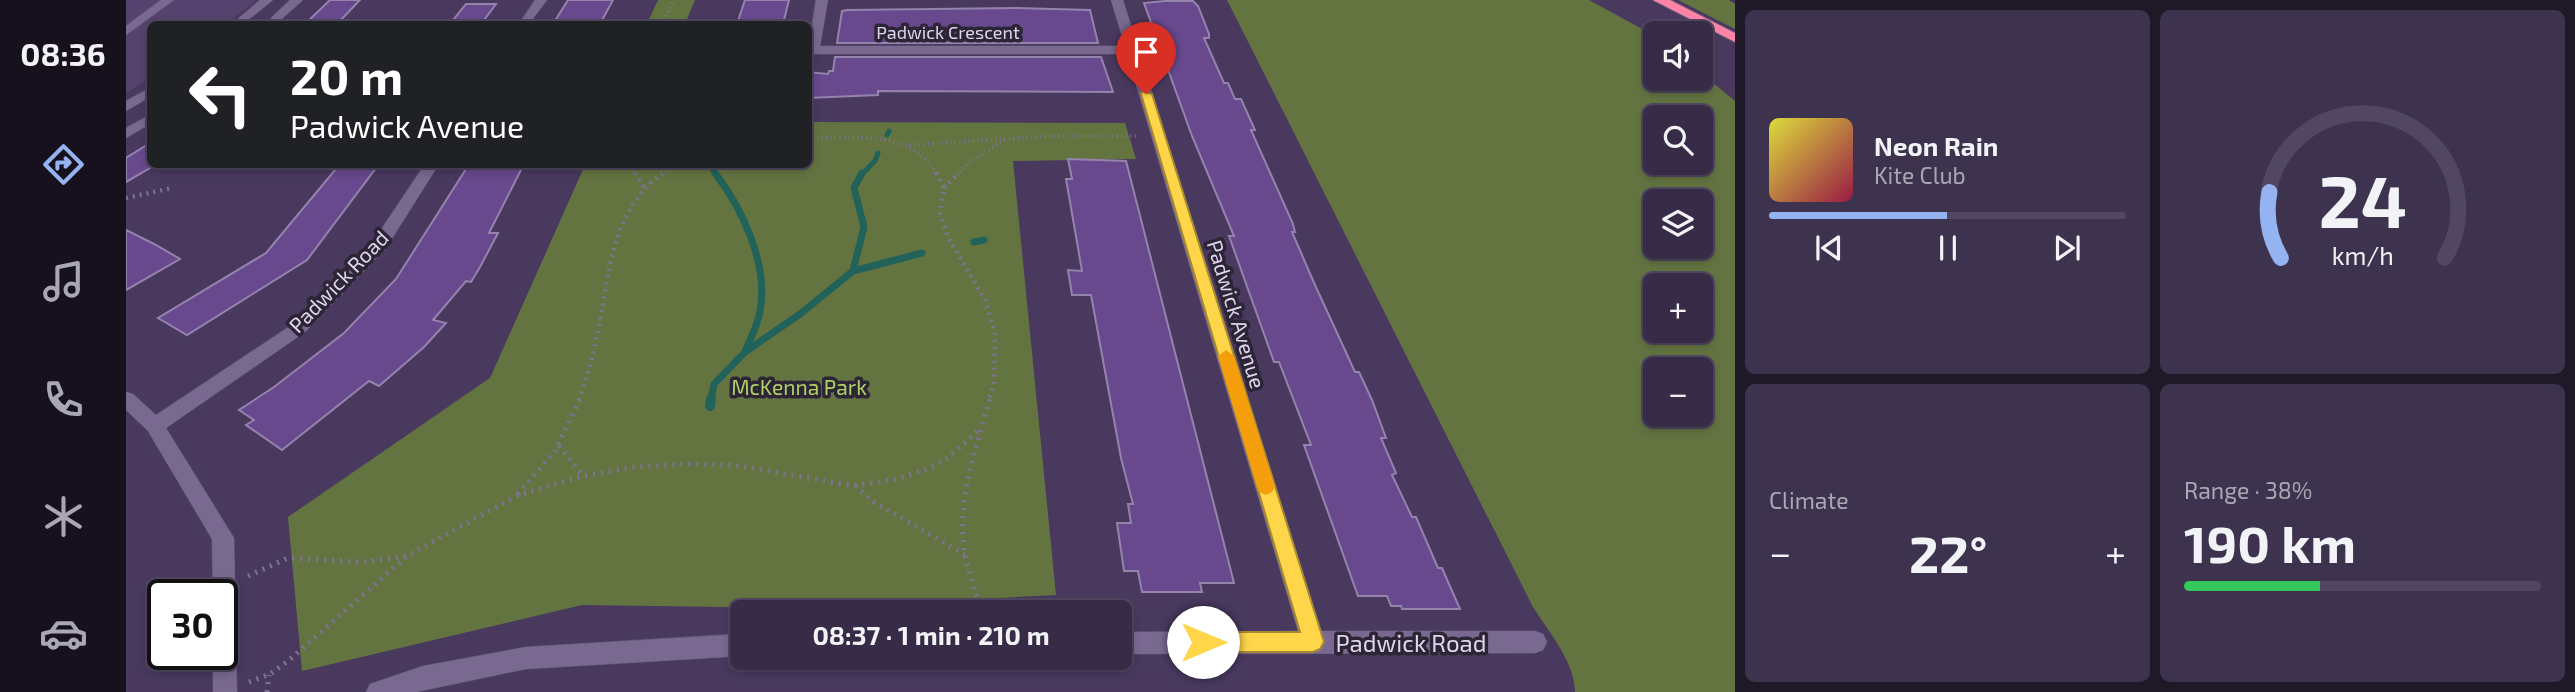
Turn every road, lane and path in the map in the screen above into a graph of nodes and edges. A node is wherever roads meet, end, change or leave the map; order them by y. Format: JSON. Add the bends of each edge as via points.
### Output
{"nodes":[{"id":1,"x":168,"y":0,"type":"edge"},
{"id":2,"x":267,"y":0,"type":"edge"},
{"id":3,"x":297,"y":0,"type":"edge"},
{"id":4,"x":541,"y":0,"type":"edge"},
{"id":5,"x":674,"y":0,"type":"edge"},
{"id":6,"x":822,"y":0,"type":"edge"},
{"id":7,"x":1117,"y":0,"type":"edge"},
{"id":8,"x":1660,"y":0,"type":"edge"},
{"id":9,"x":241,"y":21,"type":"edge"},
{"id":10,"x":273,"y":21,"type":"edge"},
{"id":11,"x":526,"y":21,"type":"edge"},
{"id":12,"x":663,"y":21,"type":"edge"},
{"id":13,"x":126,"y":32,"type":"edge"},
{"id":14,"x":1735,"y":38,"type":"edge"},
{"id":15,"x":1133,"y":50,"type":"junction"},
{"id":16,"x":147,"y":94,"type":"edge"},
{"id":17,"x":126,"y":107,"type":"edge"},
{"id":18,"x":147,"y":121,"type":"edge"},
{"id":19,"x":126,"y":134,"type":"edge"},
{"id":20,"x":1160,"y":137,"type":"junction"},
{"id":21,"x":812,"y":138,"type":"edge"},
{"id":22,"x":1008,"y":138,"type":"junction"},
{"id":23,"x":910,"y":145,"type":"junction"},
{"id":24,"x":429,"y":168,"type":"edge"},
{"id":25,"x":632,"y":168,"type":"edge"},
{"id":26,"x":675,"y":168,"type":"edge"},
{"id":27,"x":172,"y":188,"type":"dead end"},
{"id":28,"x":644,"y":188,"type":"junction"},
{"id":29,"x":944,"y":188,"type":"junction"},
{"id":30,"x":126,"y":198,"type":"edge"},
{"id":31,"x":126,"y":399,"type":"edge"},
{"id":32,"x":155,"y":426,"type":"junction"},
{"id":33,"x":981,"y":428,"type":"junction"},
{"id":34,"x":559,"y":446,"type":"junction"},
{"id":35,"x":583,"y":476,"type":"junction"},
{"id":36,"x":854,"y":486,"type":"junction"},
{"id":37,"x":518,"y":495,"type":"junction"},
{"id":38,"x":965,"y":555,"type":"junction"},
{"id":39,"x":407,"y":556,"type":"junction"},
{"id":40,"x":224,"y":579,"type":"edge"},
{"id":41,"x":238,"y":581,"type":"edge"},
{"id":42,"x":979,"y":600,"type":"edge"},
{"id":43,"x":1313,"y":642,"type":"junction"},
{"id":44,"x":1535,"y":642,"type":"dead end"},
{"id":45,"x":1132,"y":643,"type":"edge"},
{"id":46,"x":730,"y":646,"type":"edge"},
{"id":47,"x":225,"y":670,"type":"edge"},
{"id":48,"x":270,"y":674,"type":"junction"},
{"id":49,"x":225,"y":691,"type":"edge"},
{"id":50,"x":267,"y":692,"type":"edge"},
{"id":51,"x":377,"y":692,"type":"edge"}],
"edges":[{"from":1,"to":13,"type":"street"},
{"from":2,"to":9,"type":"street"},
{"from":3,"to":10,"type":"street"},
{"from":4,"to":11,"type":"street"},
{"from":5,"to":12,"type":"path"},
{"from":6,"to":15,"type":"street","name":"Padwick Crescent","via":[[813,50]]},
{"from":7,"to":15,"type":"street","name":"Padwick Avenue"},
{"from":8,"to":14,"type":"highway"},
{"from":15,"to":20,"type":"street","name":"Padwick Avenue"},
{"from":16,"to":17,"type":"street"},
{"from":18,"to":19,"type":"street"},
{"from":20,"to":22,"type":"path"},
{"from":20,"to":43,"type":"street","name":"Padwick Avenue"},
{"from":21,"to":23,"type":"path"},
{"from":22,"to":23,"type":"path"},
{"from":22,"to":29,"type":"path","via":[[971,161]]},
{"from":23,"to":29,"type":"path","via":[[931,163]]},
{"from":24,"to":32,"type":"street","name":"Padwick Road","via":[[380,244],[299,328]]},
{"from":25,"to":28,"type":"path"},
{"from":26,"to":28,"type":"path"},
{"from":27,"to":30,"type":"path"},
{"from":28,"to":34,"type":"path","via":[[635,198],[620,236],[590,368]]},
{"from":29,"to":33,"type":"path","via":[[940,214],[948,237],[985,300],[995,332],[994,384]]},
{"from":31,"to":32,"type":"street"},
{"from":32,"to":40,"type":"street","via":[[223,538]]},
{"from":33,"to":36,"type":"path","via":[[948,458],[927,469],[897,480]]},
{"from":33,"to":38,"type":"path","via":[[962,514]]},
{"from":34,"to":35,"type":"path"},
{"from":34,"to":37,"type":"path"},
{"from":35,"to":36,"type":"path","via":[[635,467],[734,464]]},
{"from":35,"to":37,"type":"path"},
{"from":36,"to":38,"type":"path"},
{"from":37,"to":39,"type":"path"},
{"from":38,"to":42,"type":"path"},
{"from":39,"to":41,"type":"path","via":[[363,562],[288,558]]},
{"from":39,"to":48,"type":"path"},
{"from":43,"to":44,"type":"street","name":"Padwick Road"},
{"from":43,"to":45,"type":"street","name":"Padwick Road"},
{"from":46,"to":51,"type":"street","via":[[526,658]]},
{"from":47,"to":49,"type":"street"},
{"from":48,"to":49,"type":"path"},
{"from":48,"to":50,"type":"path"}]}
